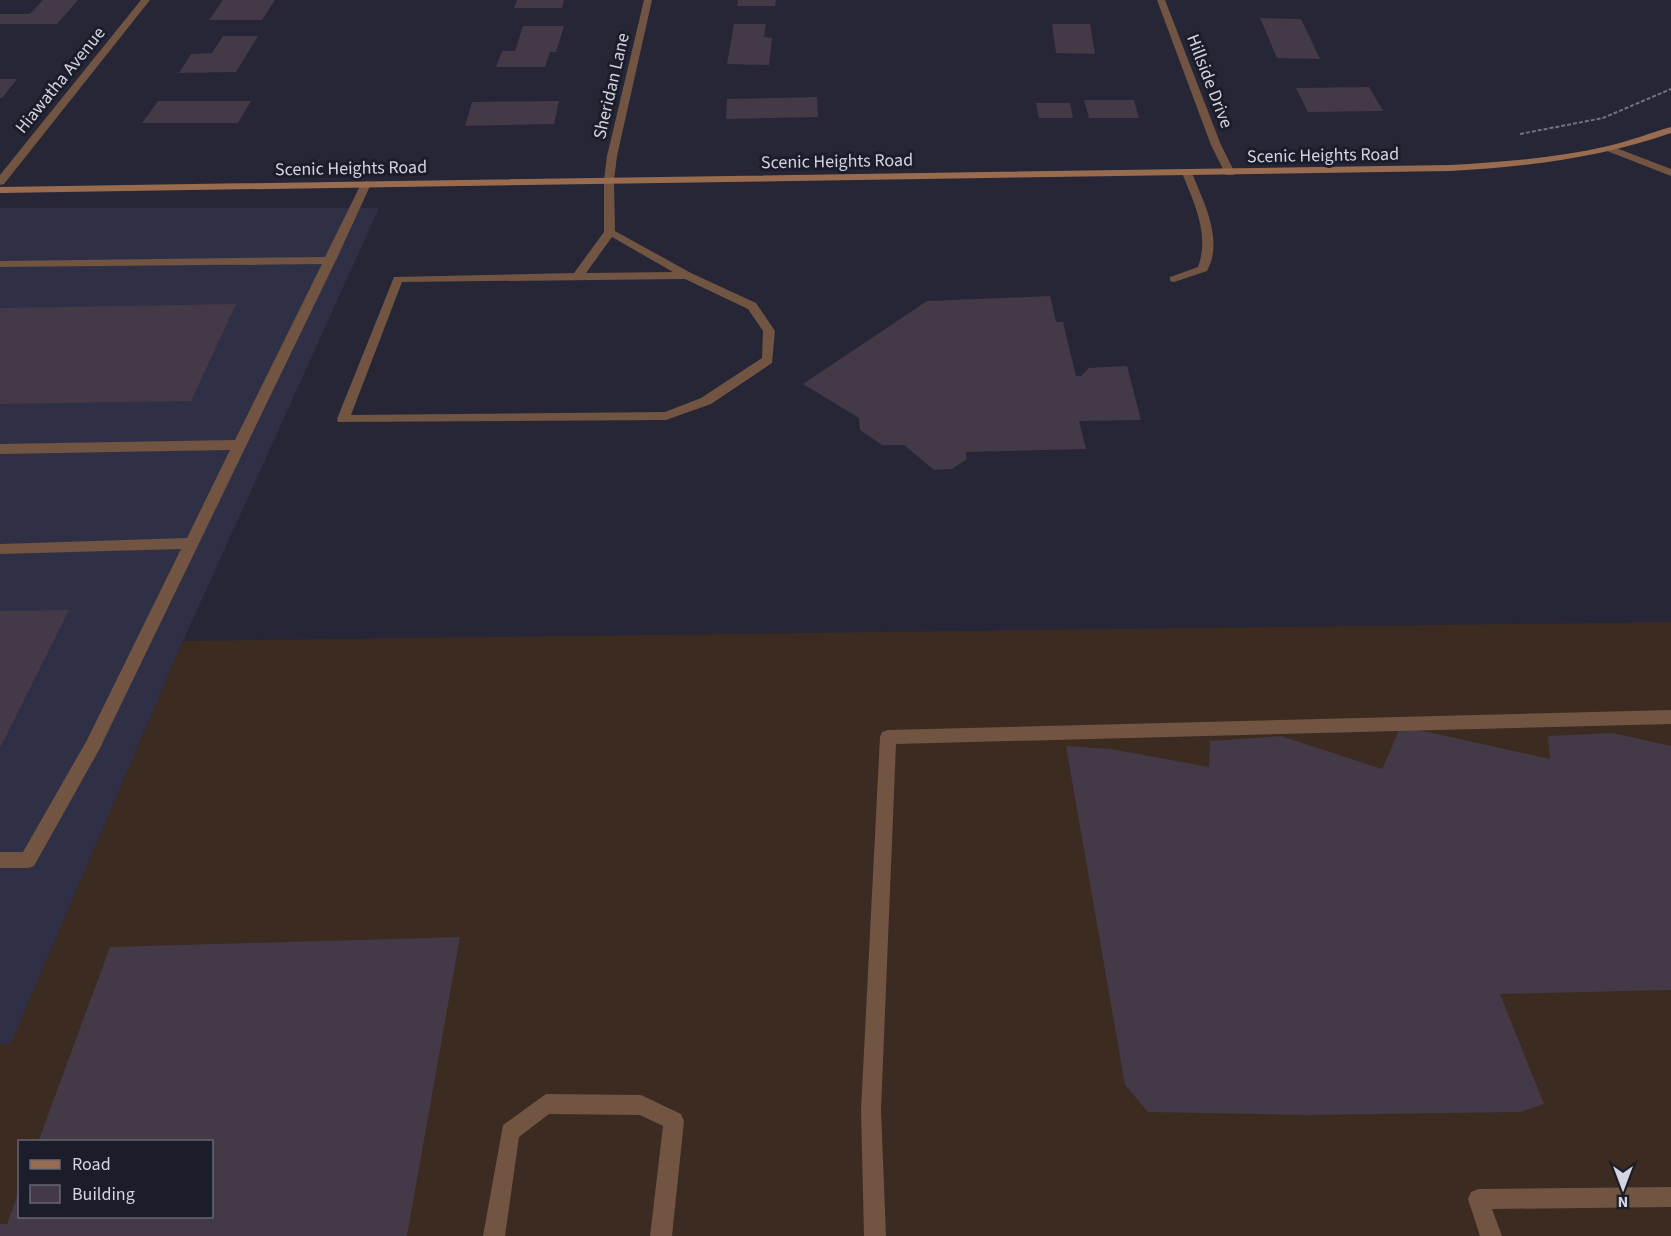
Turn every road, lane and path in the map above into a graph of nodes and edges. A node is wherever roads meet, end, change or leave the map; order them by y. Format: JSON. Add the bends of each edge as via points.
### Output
{"nodes":[{"id":1,"x":146,"y":0,"type":"edge"},
{"id":2,"x":648,"y":0,"type":"edge"},
{"id":3,"x":1161,"y":0,"type":"edge"},
{"id":4,"x":1671,"y":130,"type":"edge"},
{"id":5,"x":1611,"y":149,"type":"junction"},
{"id":6,"x":1187,"y":173,"type":"junction"},
{"id":7,"x":1230,"y":173,"type":"junction"},
{"id":8,"x":1671,"y":173,"type":"edge"},
{"id":9,"x":609,"y":180,"type":"junction"},
{"id":10,"x":0,"y":182,"type":"edge"},
{"id":11,"x":366,"y":184,"type":"junction"},
{"id":12,"x":0,"y":190,"type":"edge"},
{"id":13,"x":610,"y":232,"type":"junction"},
{"id":14,"x":330,"y":260,"type":"junction"},
{"id":15,"x":0,"y":264,"type":"edge"},
{"id":16,"x":687,"y":275,"type":"junction"},
{"id":17,"x":576,"y":277,"type":"junction"},
{"id":18,"x":1174,"y":279,"type":"dead end"},
{"id":19,"x":240,"y":446,"type":"junction"},
{"id":20,"x":0,"y":449,"type":"edge"},
{"id":21,"x":192,"y":543,"type":"junction"},
{"id":22,"x":0,"y":549,"type":"edge"},
{"id":23,"x":1671,"y":717,"type":"edge"},
{"id":24,"x":0,"y":860,"type":"edge"},
{"id":25,"x":1671,"y":1197,"type":"edge"},
{"id":26,"x":494,"y":1236,"type":"edge"},
{"id":27,"x":661,"y":1236,"type":"edge"},
{"id":28,"x":875,"y":1236,"type":"edge"},
{"id":29,"x":1491,"y":1236,"type":"edge"}],
"edges":[{"from":1,"to":10,"type":"street","name":"Hiawatha Avenue"},
{"from":2,"to":9,"type":"street","name":"Sheridan Lane"},
{"from":3,"to":7,"type":"street","name":"Hillside Drive"},
{"from":4,"to":5,"type":"street","name":"Scenic Heights Road"},
{"from":5,"to":7,"type":"street","name":"Scenic Heights Road","via":[[1496,166]]},
{"from":5,"to":8,"type":"street"},
{"from":6,"to":7,"type":"street","name":"Scenic Heights Road"},
{"from":6,"to":9,"type":"street","name":"Scenic Heights Road"},
{"from":6,"to":18,"type":"street","via":[[1209,240],[1207,261],[1203,269]]},
{"from":9,"to":11,"type":"street","name":"Scenic Heights Road"},
{"from":9,"to":13,"type":"street","name":"Sheridan Lane"},
{"from":11,"to":12,"type":"street","name":"Scenic Heights Road"},
{"from":11,"to":14,"type":"street"},
{"from":13,"to":16,"type":"street"},
{"from":13,"to":17,"type":"street"},
{"from":14,"to":15,"type":"street"},
{"from":14,"to":19,"type":"street"},
{"from":16,"to":17,"type":"street"},
{"from":16,"to":17,"type":"street","via":[[752,306],[769,331],[768,360],[706,401],[666,417],[344,419],[398,279]]},
{"from":19,"to":20,"type":"street"},
{"from":19,"to":21,"type":"street"},
{"from":21,"to":22,"type":"street"},
{"from":21,"to":24,"type":"street","via":[[93,745],[28,860]]},
{"from":23,"to":28,"type":"street","via":[[888,737],[871,1110]]},
{"from":25,"to":29,"type":"street","via":[[1478,1199]]},
{"from":26,"to":27,"type":"street","via":[[510,1132],[546,1104],[641,1105],[674,1121]]}]}
